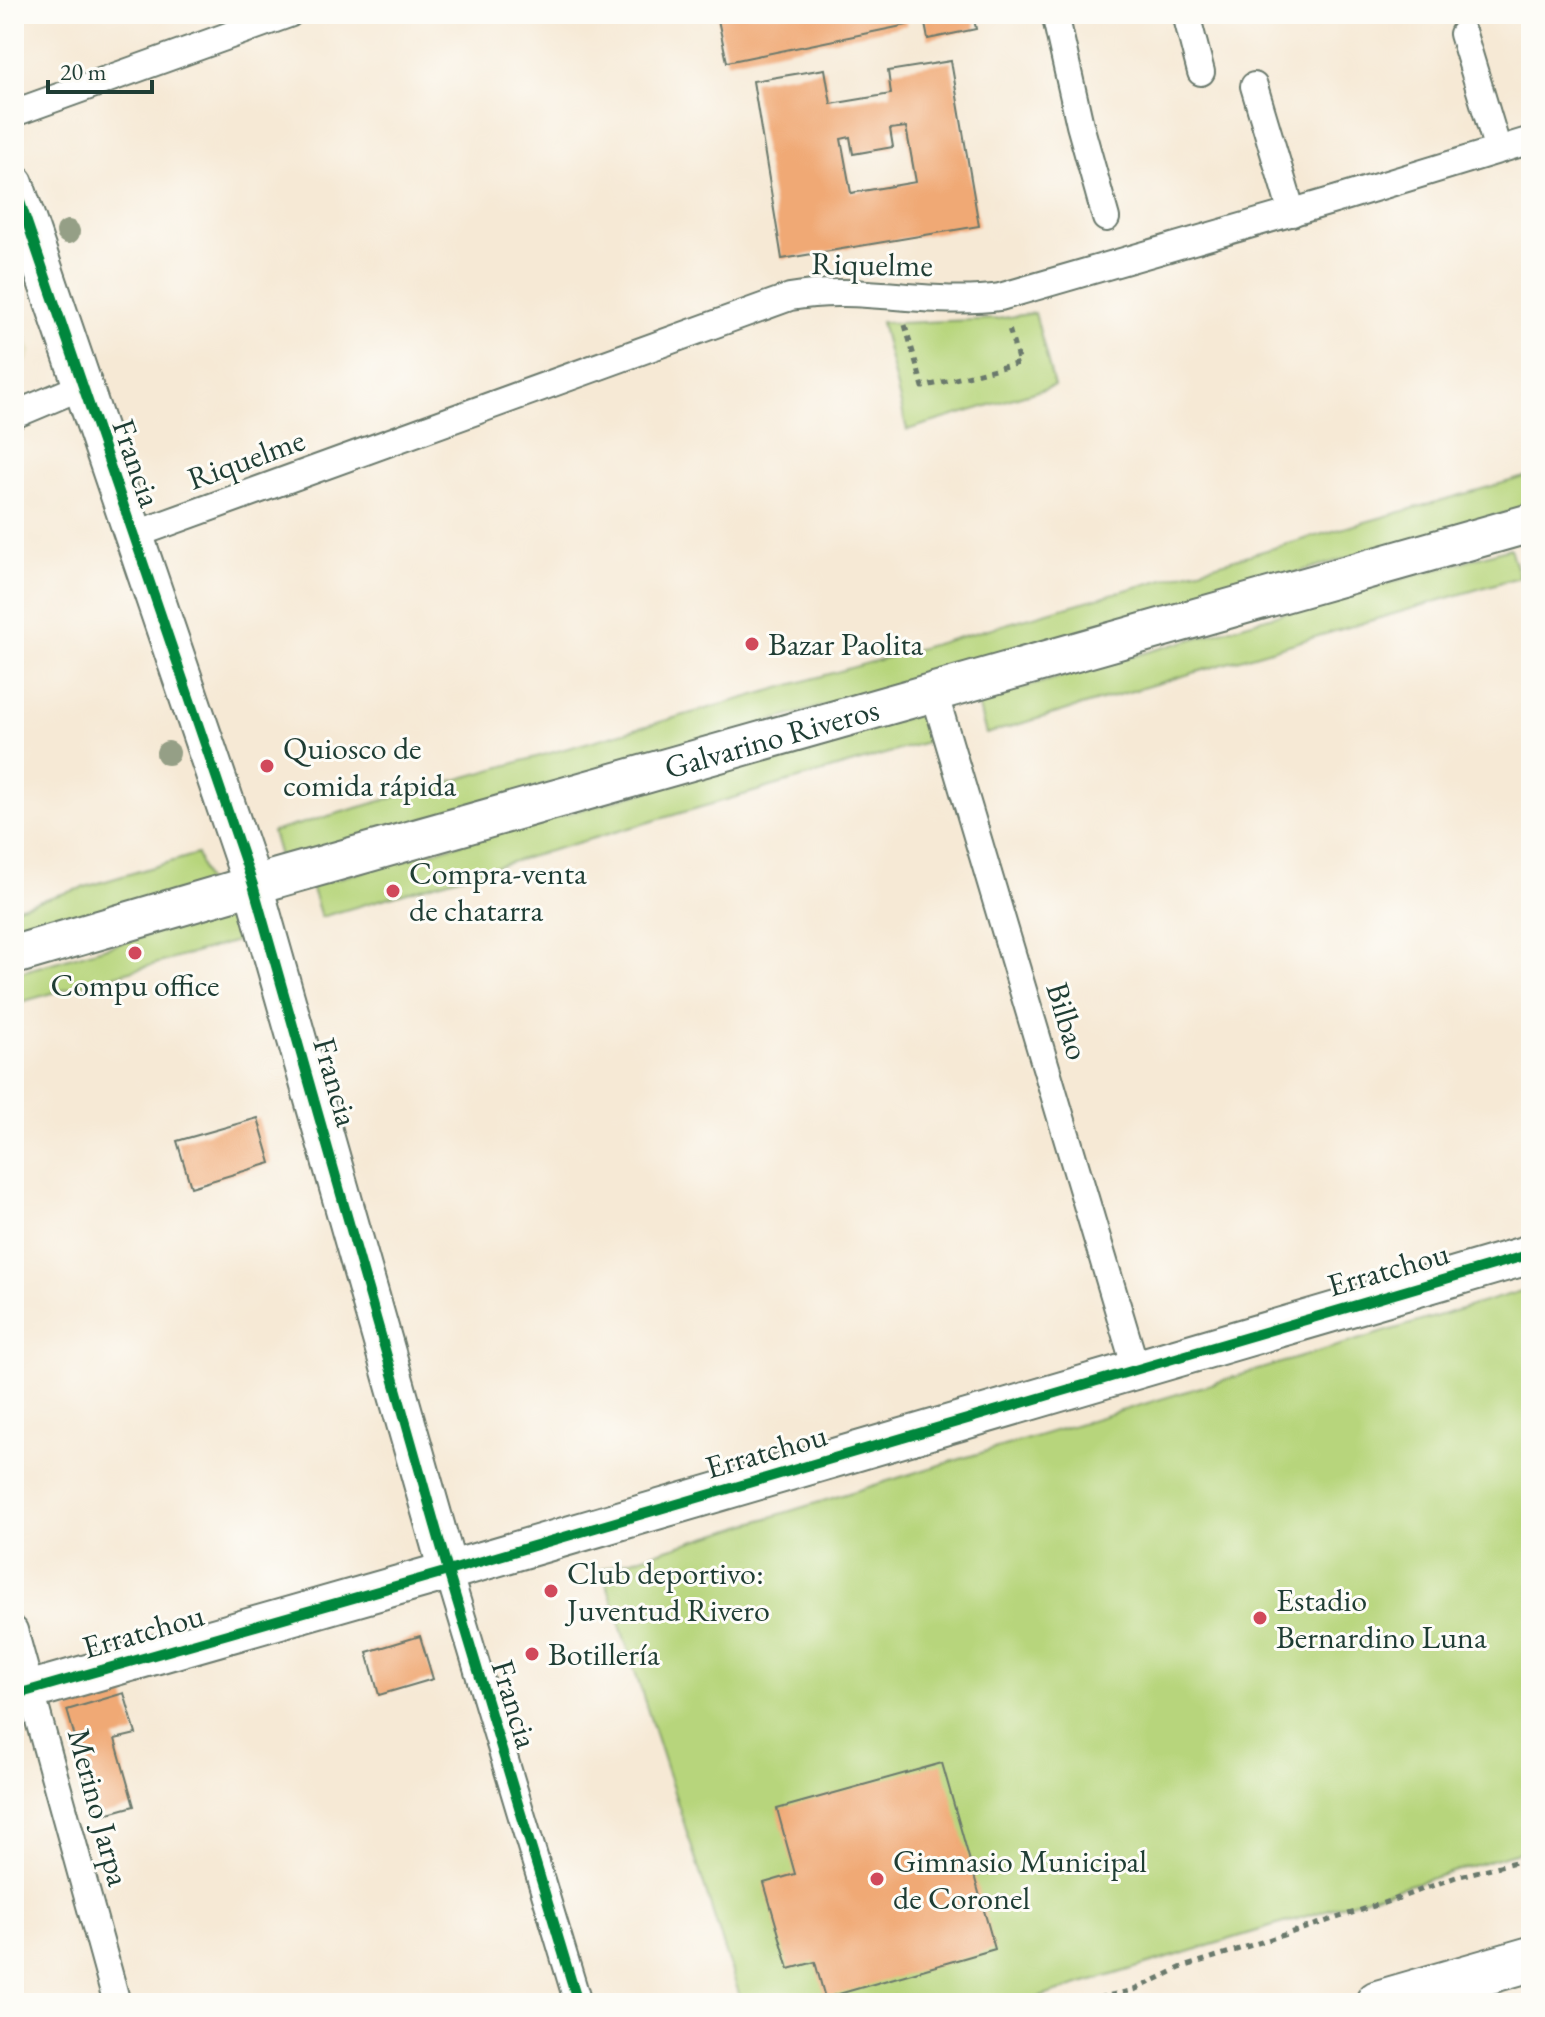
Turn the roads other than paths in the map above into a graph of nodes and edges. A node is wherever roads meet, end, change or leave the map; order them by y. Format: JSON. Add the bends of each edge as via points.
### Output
{"nodes":[{"id":1,"x":289,"y":14,"type":"edge"},
{"id":2,"x":1055,"y":14,"type":"edge"},
{"id":3,"x":1186,"y":14,"type":"edge"},
{"id":4,"x":1463,"y":34,"type":"dead end"},
{"id":5,"x":1201,"y":72,"type":"dead end"},
{"id":6,"x":1254,"y":86,"type":"dead end"},
{"id":7,"x":14,"y":113,"type":"edge"},
{"id":8,"x":1531,"y":140,"type":"edge"},
{"id":9,"x":1498,"y":150,"type":"junction"},
{"id":10,"x":14,"y":184,"type":"edge"},
{"id":11,"x":1292,"y":213,"type":"junction"},
{"id":12,"x":1106,"y":218,"type":"dead end"},
{"id":13,"x":83,"y":386,"type":"junction"},
{"id":14,"x":14,"y":415,"type":"edge"},
{"id":15,"x":1531,"y":523,"type":"edge"},
{"id":16,"x":134,"y":535,"type":"junction"},
{"id":17,"x":934,"y":692,"type":"junction"},
{"id":18,"x":253,"y":885,"type":"junction"},
{"id":19,"x":14,"y":955,"type":"edge"},
{"id":20,"x":1531,"y":1254,"type":"edge"},
{"id":21,"x":1136,"y":1369,"type":"junction"},
{"id":22,"x":448,"y":1571,"type":"junction"},
{"id":23,"x":14,"y":1630,"type":"edge"},
{"id":24,"x":23,"y":1692,"type":"edge"},
{"id":25,"x":1531,"y":1959,"type":"edge"},
{"id":26,"x":117,"y":2003,"type":"edge"},
{"id":27,"x":578,"y":2003,"type":"edge"},
{"id":28,"x":1378,"y":2003,"type":"edge"}],
"edges":[{"from":1,"to":7,"type":"street"},
{"from":2,"to":12,"type":"street"},
{"from":3,"to":5,"type":"street"},
{"from":4,"to":9,"type":"street"},
{"from":6,"to":11,"type":"street"},
{"from":8,"to":9,"type":"street","name":"Riquelme"},
{"from":9,"to":11,"type":"street","name":"Riquelme"},
{"from":10,"to":13,"type":"street","name":"Francia"},
{"from":11,"to":16,"type":"street","name":"Riquelme","via":[[1019,294],[961,301],[838,293],[790,297]]},
{"from":13,"to":14,"type":"street"},
{"from":13,"to":16,"type":"street","name":"Francia"},
{"from":15,"to":17,"type":"street","name":"Galvarino Riveros"},
{"from":16,"to":18,"type":"street","name":"Francia"},
{"from":17,"to":18,"type":"street","name":"Galvarino Riveros"},
{"from":17,"to":21,"type":"street","name":"Bilbao"},
{"from":18,"to":19,"type":"street","name":"Galvarino Riveros"},
{"from":18,"to":22,"type":"street","name":"Francia"},
{"from":20,"to":21,"type":"street","name":"Erratchou"},
{"from":21,"to":22,"type":"street","name":"Erratchou"},
{"from":22,"to":24,"type":"street","name":"Erratchou"},
{"from":22,"to":27,"type":"street","name":"Francia"},
{"from":23,"to":24,"type":"street","name":"Merino Jarpa"},
{"from":24,"to":26,"type":"street","name":"Merino Jarpa"},
{"from":25,"to":28,"type":"highway"}]}
